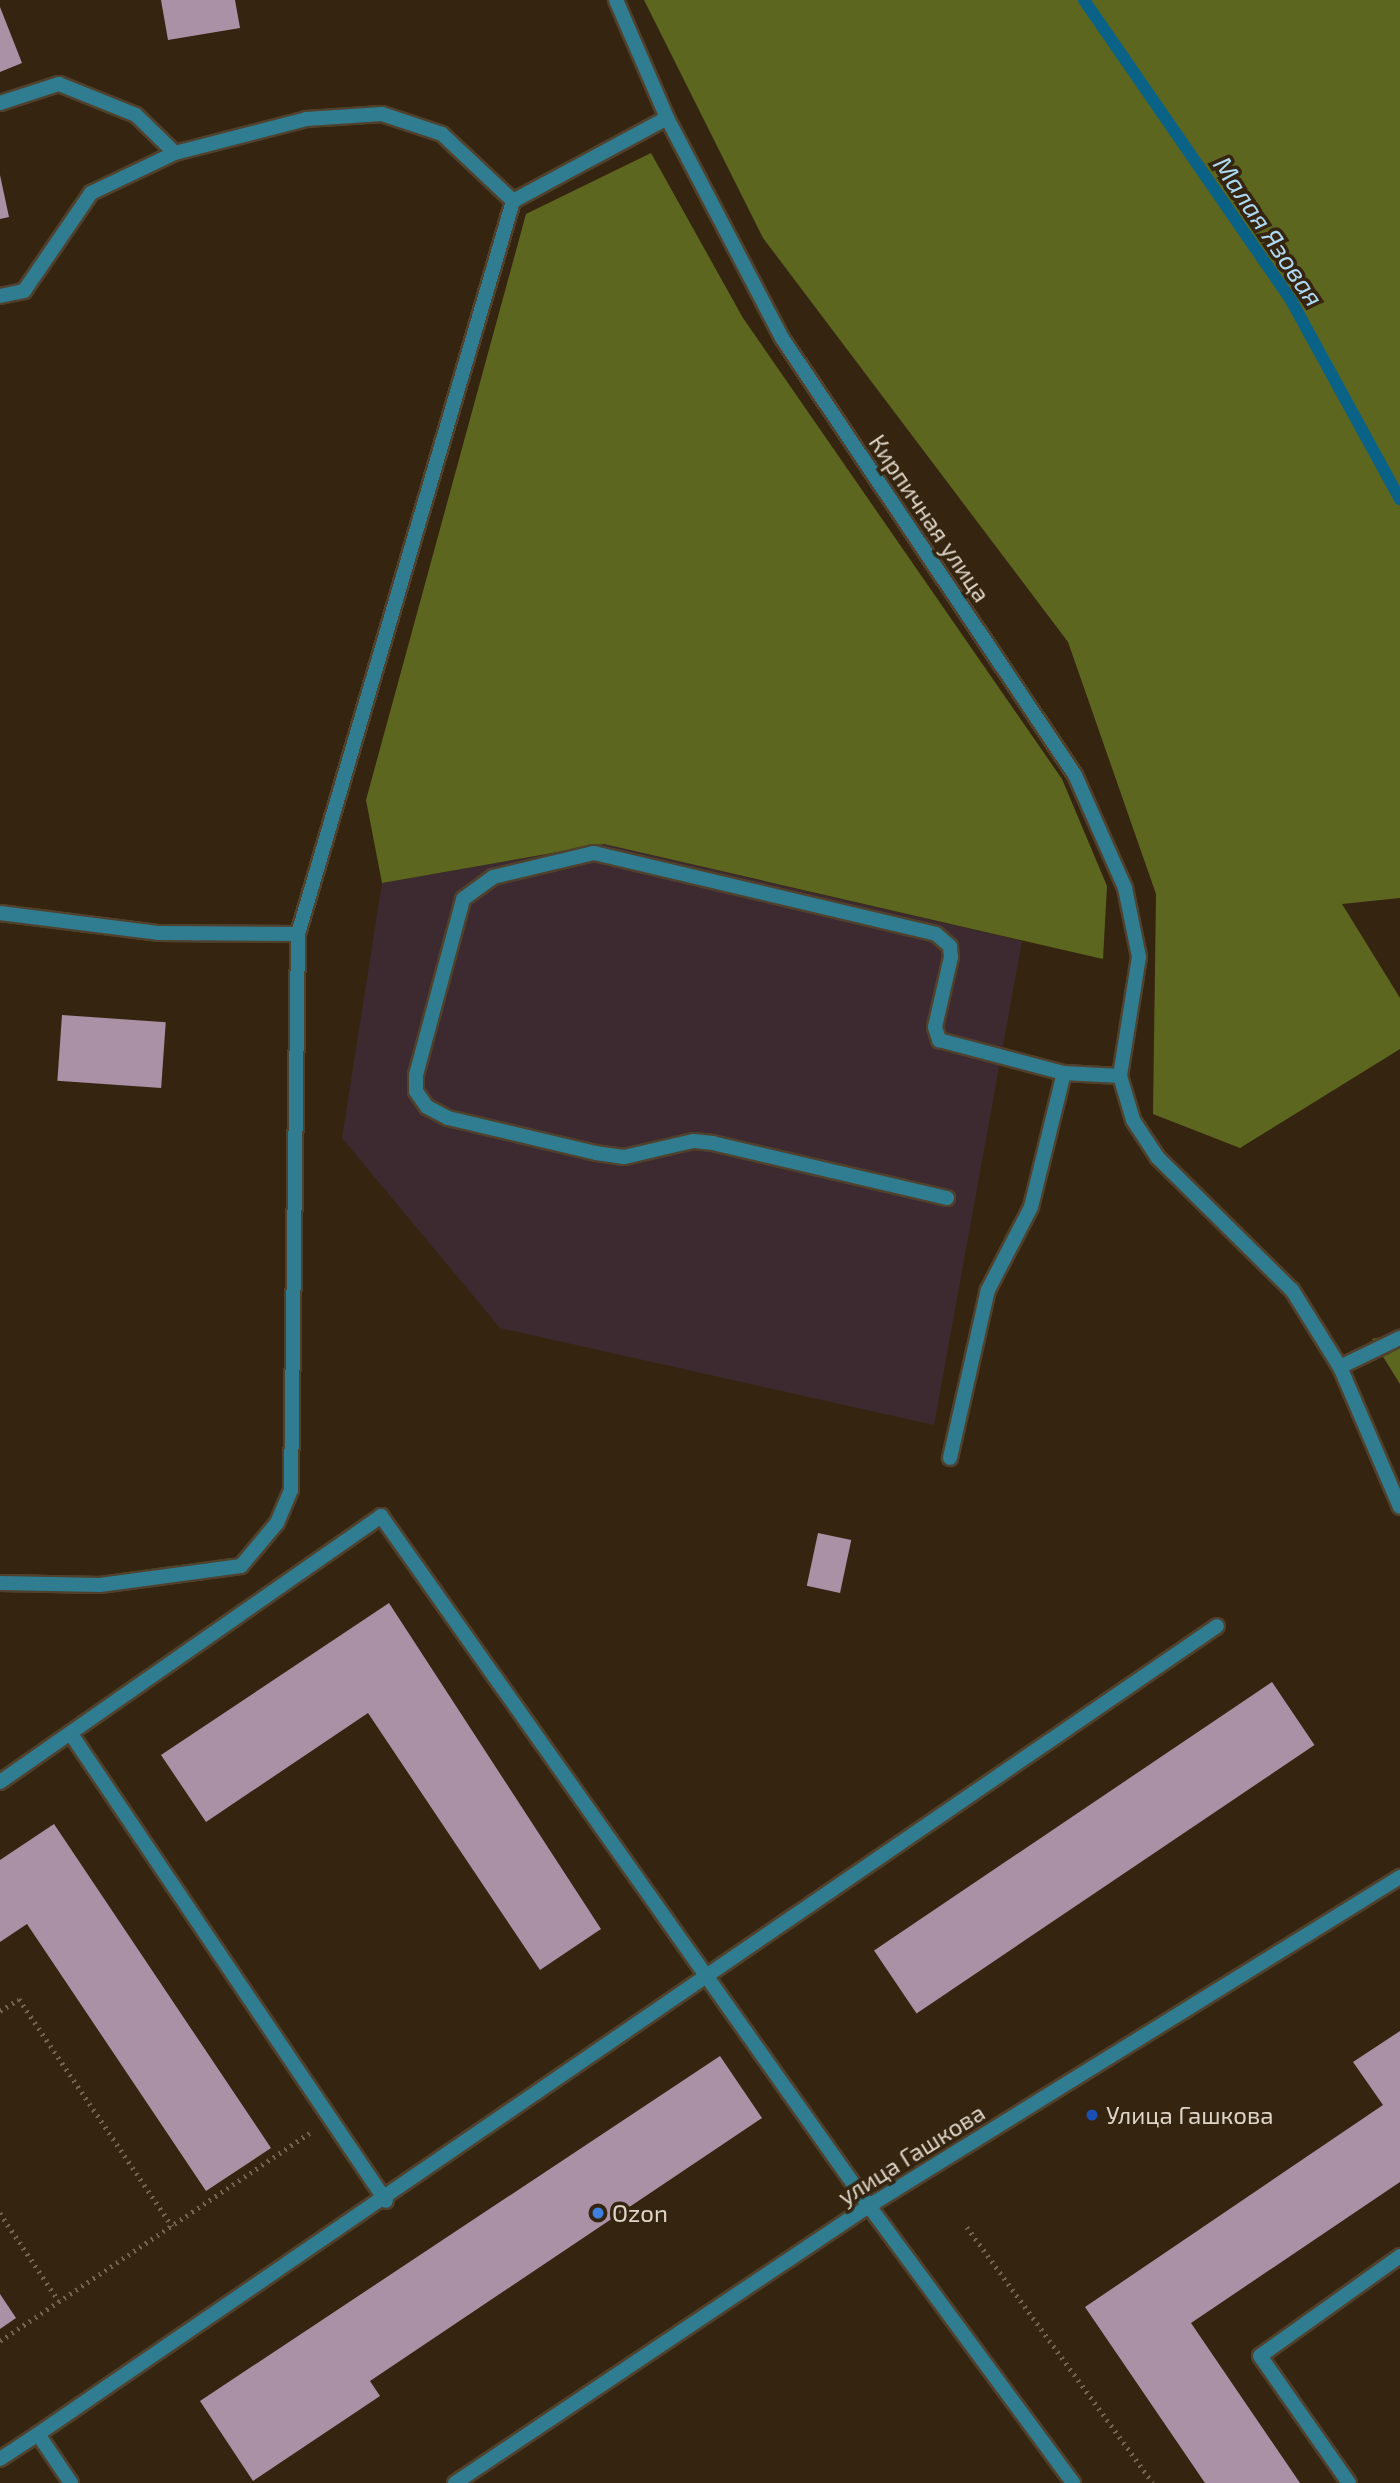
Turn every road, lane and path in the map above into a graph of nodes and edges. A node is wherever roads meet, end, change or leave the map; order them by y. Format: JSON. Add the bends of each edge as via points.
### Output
{"nodes":[{"id":1,"x":616,"y":0,"type":"edge"},
{"id":2,"x":0,"y":103,"type":"edge"},
{"id":3,"x":667,"y":118,"type":"junction"},
{"id":4,"x":175,"y":153,"type":"junction"},
{"id":5,"x":513,"y":201,"type":"junction"},
{"id":6,"x":0,"y":296,"type":"edge"},
{"id":7,"x":0,"y":913,"type":"edge"},
{"id":8,"x":298,"y":934,"type":"junction"},
{"id":9,"x":1063,"y":1073,"type":"junction"},
{"id":10,"x":1120,"y":1076,"type":"junction"},
{"id":11,"x":947,"y":1199,"type":"dead end"},
{"id":12,"x":1400,"y":1338,"type":"edge"},
{"id":13,"x":1340,"y":1367,"type":"junction"},
{"id":14,"x":950,"y":1458,"type":"dead end"},
{"id":15,"x":1400,"y":1507,"type":"edge"},
{"id":16,"x":0,"y":1583,"type":"edge"},
{"id":17,"x":1217,"y":1626,"type":"dead end"},
{"id":18,"x":71,"y":1734,"type":"junction"},
{"id":19,"x":0,"y":1782,"type":"edge"},
{"id":20,"x":1400,"y":1877,"type":"edge"},
{"id":21,"x":707,"y":1978,"type":"junction"},
{"id":22,"x":0,"y":2011,"type":"edge"},
{"id":23,"x":331,"y":2119,"type":"junction"},
{"id":24,"x":386,"y":2201,"type":"junction"},
{"id":25,"x":869,"y":2206,"type":"junction"},
{"id":26,"x":0,"y":2213,"type":"edge"},
{"id":27,"x":172,"y":2226,"type":"junction"},
{"id":28,"x":967,"y":2227,"type":"dead end"},
{"id":29,"x":1400,"y":2256,"type":"edge"},
{"id":30,"x":60,"y":2301,"type":"junction"},
{"id":31,"x":0,"y":2341,"type":"edge"},
{"id":32,"x":38,"y":2434,"type":"junction"},
{"id":33,"x":0,"y":2459,"type":"edge"},
{"id":34,"x":71,"y":2483,"type":"edge"},
{"id":35,"x":455,"y":2483,"type":"edge"},
{"id":36,"x":1073,"y":2483,"type":"edge"},
{"id":37,"x":1153,"y":2483,"type":"edge"},
{"id":38,"x":1349,"y":2483,"type":"edge"}],
"edges":[{"from":1,"to":3,"type":"street","name":"Кирпичная улица"},
{"from":2,"to":4,"type":"street","via":[[59,84],[135,115]]},
{"from":3,"to":5,"type":"street"},
{"from":3,"to":10,"type":"street","name":"Кирпичная улица","via":[[782,338],[1075,775],[1125,888],[1139,957]]},
{"from":4,"to":5,"type":"street","via":[[306,119],[382,114],[442,134]]},
{"from":4,"to":6,"type":"street","via":[[91,193],[24,291]]},
{"from":5,"to":8,"type":"street"},
{"from":7,"to":8,"type":"street","via":[[158,933]]},
{"from":8,"to":16,"type":"street","via":[[291,1490],[277,1523],[240,1566],[100,1585]]},
{"from":9,"to":10,"type":"street"},
{"from":9,"to":11,"type":"street","via":[[939,1040],[935,1027],[951,957],[950,946],[936,934],[594,853],[493,877],[463,899],[416,1075],[416,1091],[427,1107],[448,1118],[597,1153],[624,1157],[693,1141],[713,1143]]},
{"from":9,"to":14,"type":"street","via":[[1031,1207],[988,1290]]},
{"from":10,"to":13,"type":"street","via":[[1133,1120],[1158,1158],[1292,1290]]},
{"from":12,"to":13,"type":"street"},
{"from":13,"to":15,"type":"street"},
{"from":17,"to":21,"type":"street"},
{"from":18,"to":19,"type":"street"},
{"from":18,"to":21,"type":"street","via":[[380,1516]]},
{"from":18,"to":23,"type":"street"},
{"from":20,"to":25,"type":"street","name":"улица Гашкова"},
{"from":21,"to":24,"type":"street"},
{"from":21,"to":25,"type":"street"},
{"from":22,"to":27,"type":"path","via":[[19,1999]]},
{"from":23,"to":24,"type":"street"},
{"from":23,"to":27,"type":"path"},
{"from":24,"to":32,"type":"street"},
{"from":25,"to":35,"type":"street","name":"улица Гашкова"},
{"from":25,"to":36,"type":"street"},
{"from":26,"to":30,"type":"path"},
{"from":27,"to":30,"type":"path"},
{"from":28,"to":37,"type":"path"},
{"from":29,"to":38,"type":"street","via":[[1260,2356]]},
{"from":30,"to":31,"type":"path"},
{"from":32,"to":33,"type":"street"},
{"from":32,"to":34,"type":"street"}]}
